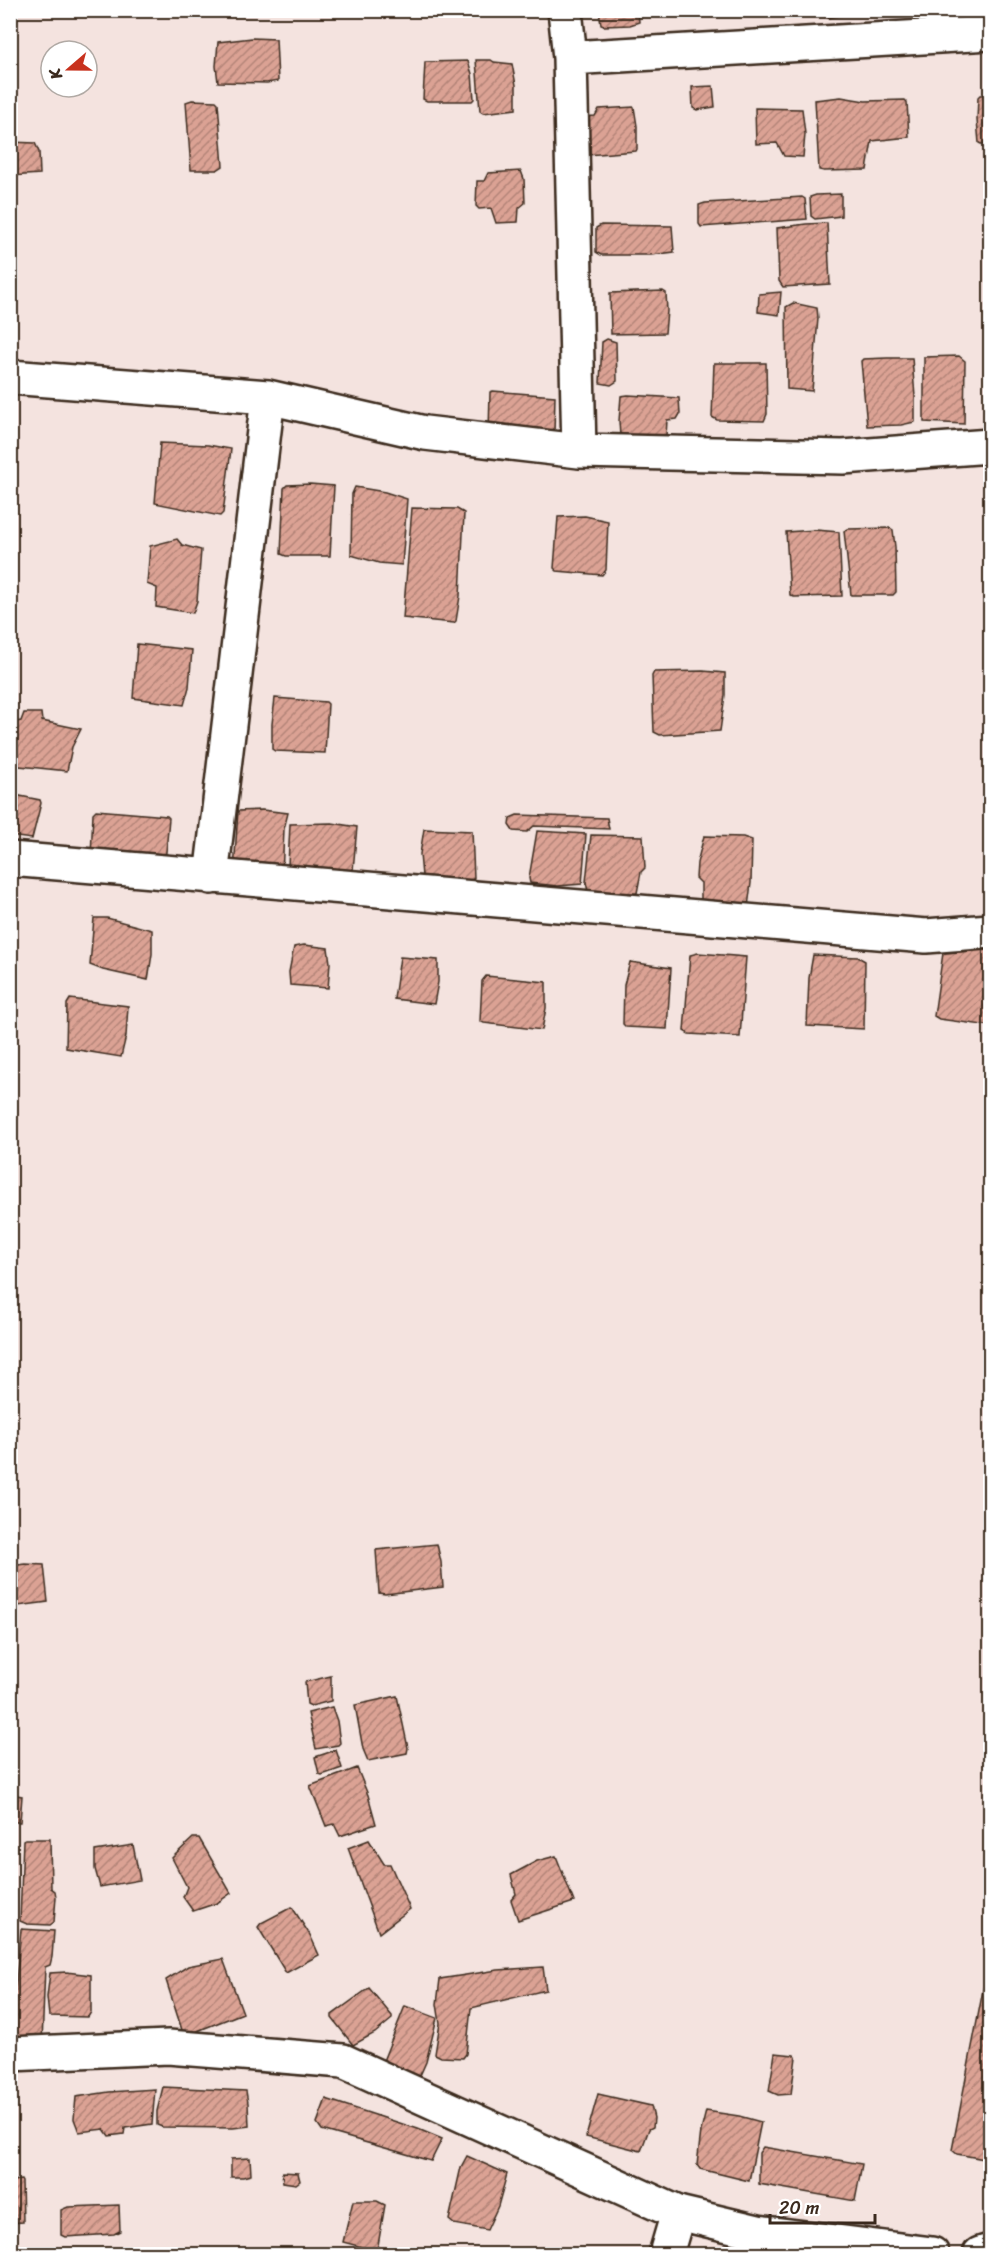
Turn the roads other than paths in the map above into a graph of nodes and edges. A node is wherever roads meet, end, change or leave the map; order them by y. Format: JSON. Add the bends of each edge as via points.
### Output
{"nodes":[{"id":1,"x":565,"y":10,"type":"edge"},
{"id":2,"x":985,"y":10,"type":"edge"},
{"id":3,"x":990,"y":33,"type":"edge"},
{"id":4,"x":570,"y":58,"type":"junction"},
{"id":5,"x":10,"y":377,"type":"edge"},
{"id":6,"x":268,"y":397,"type":"junction"},
{"id":7,"x":990,"y":446,"type":"edge"},
{"id":8,"x":579,"y":451,"type":"junction"},
{"id":9,"x":10,"y":859,"type":"edge"},
{"id":10,"x":211,"y":877,"type":"junction"},
{"id":11,"x":990,"y":931,"type":"edge"},
{"id":12,"x":10,"y":2054,"type":"edge"},
{"id":13,"x":678,"y":2213,"type":"junction"},
{"id":14,"x":990,"y":2251,"type":"edge"},
{"id":15,"x":666,"y":2254,"type":"edge"},
{"id":16,"x":932,"y":2254,"type":"edge"},
{"id":17,"x":980,"y":2254,"type":"edge"}],
"edges":[{"from":1,"to":4,"type":"street"},
{"from":2,"to":3,"type":"street"},
{"from":3,"to":4,"type":"street"},
{"from":4,"to":8,"type":"street"},
{"from":5,"to":6,"type":"street"},
{"from":6,"to":8,"type":"street","via":[[425,433]]},
{"from":6,"to":10,"type":"street"},
{"from":7,"to":8,"type":"street","via":[[843,458]]},
{"from":9,"to":10,"type":"street"},
{"from":10,"to":11,"type":"street","via":[[926,936]]},
{"from":12,"to":13,"type":"street","via":[[168,2047],[343,2061]]},
{"from":13,"to":15,"type":"street"},
{"from":13,"to":16,"type":"street","via":[[758,2232]]},
{"from":14,"to":17,"type":"street"}]}
